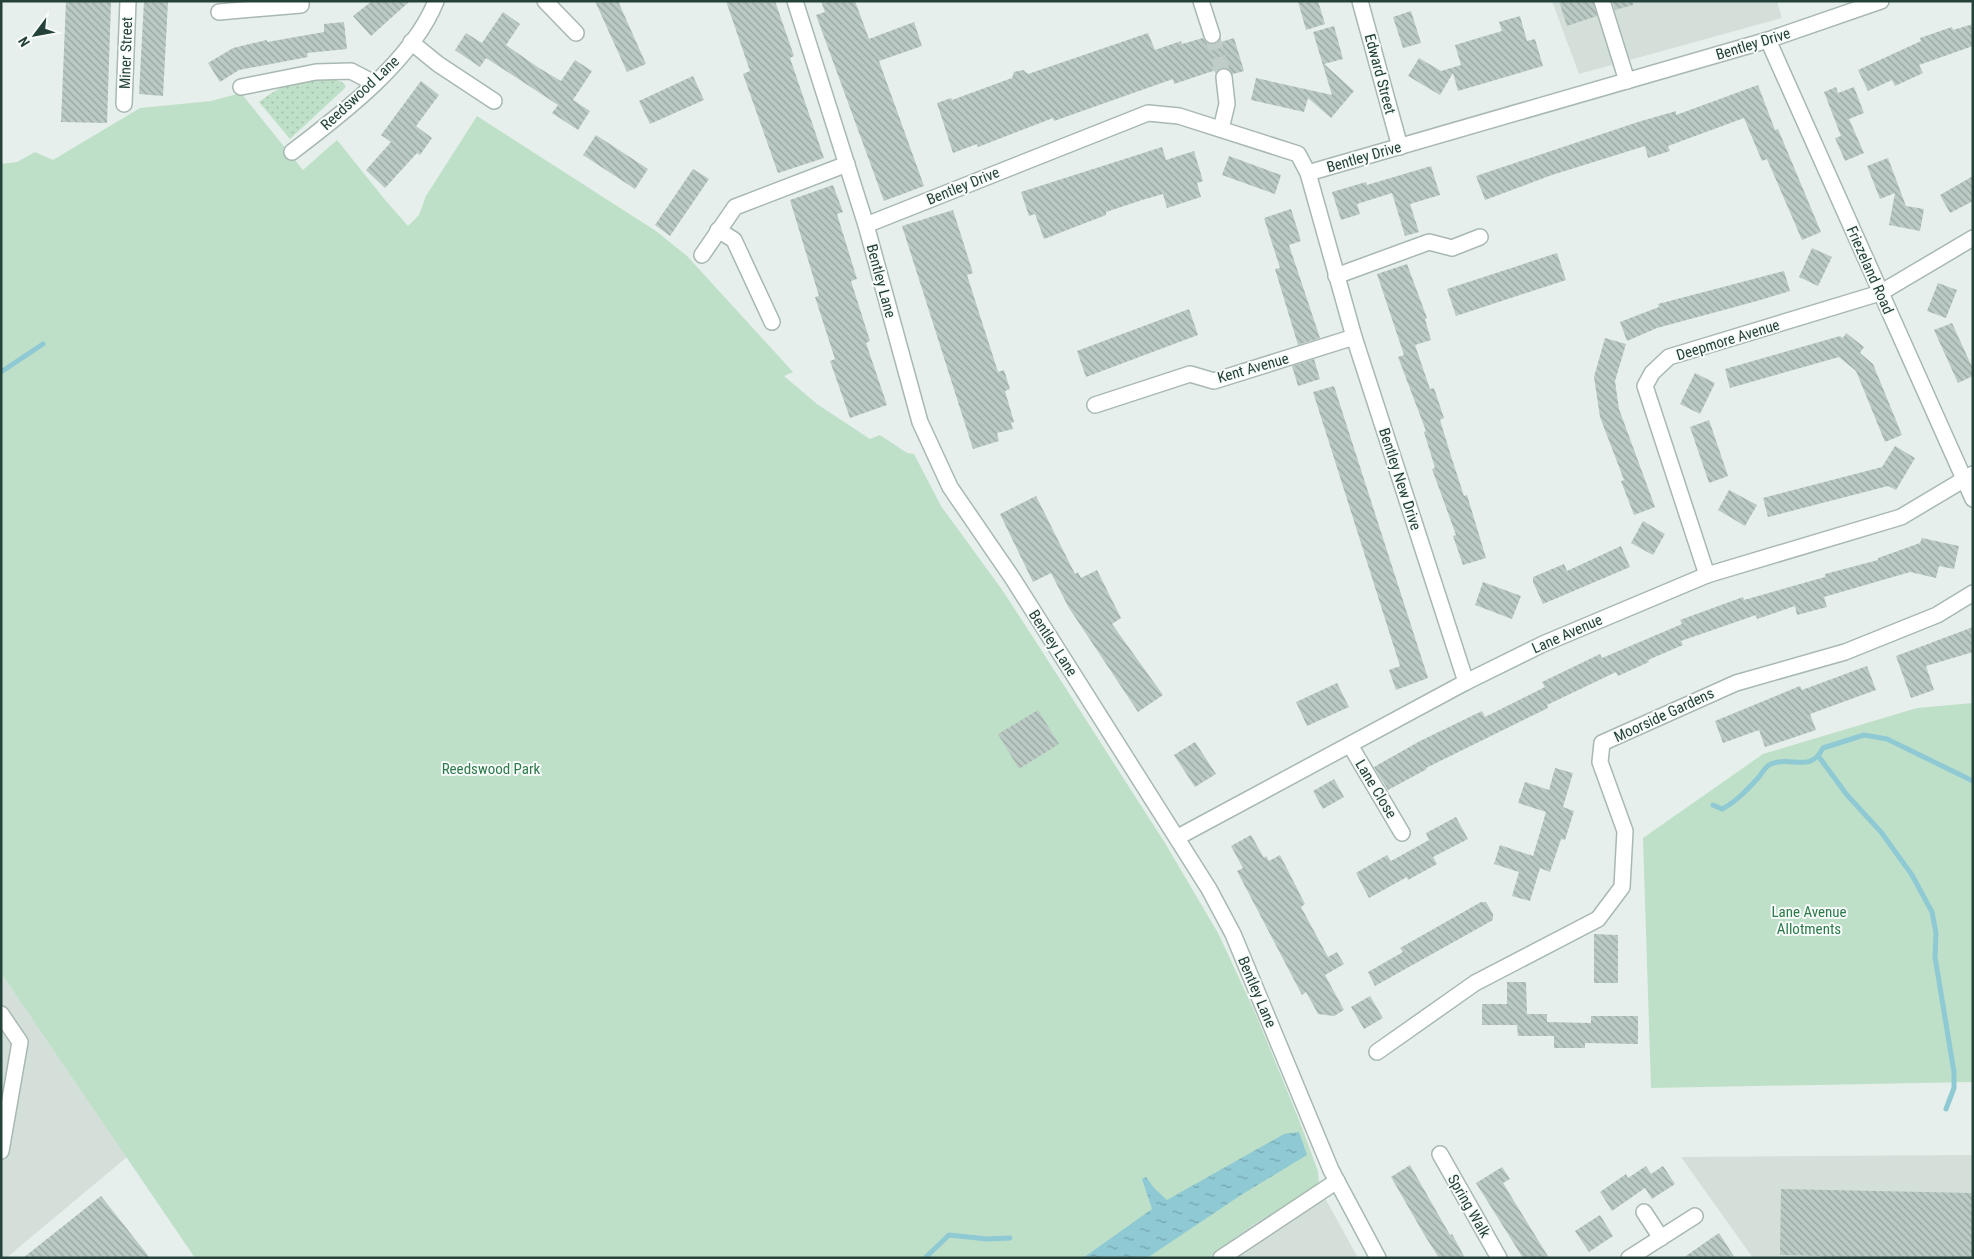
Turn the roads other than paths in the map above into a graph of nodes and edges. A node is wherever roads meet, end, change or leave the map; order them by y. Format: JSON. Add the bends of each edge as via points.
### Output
{"nodes":[{"id":1,"x":128,"y":1,"type":"edge"},
{"id":2,"x":301,"y":1,"type":"edge"},
{"id":3,"x":436,"y":1,"type":"edge"},
{"id":4,"x":546,"y":1,"type":"edge"},
{"id":5,"x":795,"y":1,"type":"edge"},
{"id":6,"x":1201,"y":1,"type":"edge"},
{"id":7,"x":1360,"y":1,"type":"edge"},
{"id":8,"x":1602,"y":1,"type":"edge"},
{"id":9,"x":1881,"y":1,"type":"edge"},
{"id":10,"x":218,"y":12,"type":"dead end"},
{"id":11,"x":576,"y":33,"type":"dead end"},
{"id":12,"x":1212,"y":35,"type":"tunnel mouth"},
{"id":13,"x":1768,"y":40,"type":"junction"},
{"id":14,"x":411,"y":42,"type":"junction"},
{"id":15,"x":1224,"y":77,"type":"tunnel mouth"},
{"id":16,"x":1627,"y":81,"type":"junction"},
{"id":17,"x":374,"y":83,"type":"junction"},
{"id":18,"x":241,"y":87,"type":"dead end"},
{"id":19,"x":494,"y":101,"type":"dead end"},
{"id":20,"x":124,"y":104,"type":"dead end"},
{"id":21,"x":1221,"y":129,"type":"junction"},
{"id":22,"x":1400,"y":147,"type":"junction"},
{"id":23,"x":292,"y":152,"type":"dead end"},
{"id":24,"x":847,"y":164,"type":"junction"},
{"id":25,"x":1308,"y":174,"type":"junction"},
{"id":26,"x":866,"y":225,"type":"junction"},
{"id":27,"x":718,"y":230,"type":"junction"},
{"id":28,"x":1480,"y":237,"type":"dead end"},
{"id":29,"x":1973,"y":238,"type":"edge"},
{"id":30,"x":702,"y":254,"type":"dead end"},
{"id":31,"x":1336,"y":276,"type":"junction"},
{"id":32,"x":1880,"y":293,"type":"junction"},
{"id":33,"x":772,"y":322,"type":"dead end"},
{"id":34,"x":1354,"y":337,"type":"junction"},
{"id":35,"x":1095,"y":404,"type":"dead end"},
{"id":36,"x":1968,"y":477,"type":"edge"},
{"id":37,"x":1973,"y":499,"type":"edge"},
{"id":38,"x":1707,"y":575,"type":"junction"},
{"id":39,"x":1973,"y":593,"type":"edge"},
{"id":40,"x":1466,"y":682,"type":"junction"},
{"id":41,"x":1350,"y":746,"type":"junction"},
{"id":42,"x":1402,"y":832,"type":"dead end"},
{"id":43,"x":1178,"y":837,"type":"junction"},
{"id":44,"x":1,"y":1014,"type":"edge"},
{"id":45,"x":1378,"y":1052,"type":"dead end"},
{"id":46,"x":1,"y":1151,"type":"edge"},
{"id":47,"x":1440,"y":1154,"type":"dead end"},
{"id":48,"x":1334,"y":1175,"type":"junction"},
{"id":49,"x":1644,"y":1212,"type":"dead end"},
{"id":50,"x":1695,"y":1216,"type":"dead end"},
{"id":51,"x":1661,"y":1238,"type":"junction"},
{"id":52,"x":1221,"y":1258,"type":"edge"},
{"id":53,"x":1378,"y":1258,"type":"edge"},
{"id":54,"x":1499,"y":1258,"type":"edge"},
{"id":55,"x":1629,"y":1258,"type":"edge"}],
"edges":[{"from":1,"to":20,"type":"street","name":"Miner Street"},
{"from":2,"to":10,"type":"street","via":[[301,5]]},
{"from":3,"to":14,"type":"street","name":"Reedswood Lane","via":[[430,17]]},
{"from":4,"to":11,"type":"street"},
{"from":5,"to":24,"type":"street","name":"Bentley Lane"},
{"from":6,"to":12,"type":"street"},
{"from":7,"to":22,"type":"street","name":"Edward Street"},
{"from":8,"to":16,"type":"street"},
{"from":9,"to":13,"type":"street","name":"Bentley Drive"},
{"from":13,"to":16,"type":"street","name":"Bentley Drive"},
{"from":13,"to":32,"type":"street","name":"Friezeland Road"},
{"from":14,"to":17,"type":"street","name":"Reedswood Lane","via":[[393,66]]},
{"from":14,"to":19,"type":"street"},
{"from":15,"to":21,"type":"street","via":[[1227,104]]},
{"from":16,"to":22,"type":"street","name":"Bentley Drive"},
{"from":17,"to":18,"type":"street","via":[[351,71],[316,72]]},
{"from":17,"to":23,"type":"street","name":"Reedswood Lane"},
{"from":21,"to":25,"type":"street","name":"Bentley Drive","via":[[1298,154]]},
{"from":21,"to":26,"type":"street","name":"Bentley Drive","via":[[1179,116],[1148,114]]},
{"from":22,"to":25,"type":"street","name":"Bentley Drive"},
{"from":24,"to":26,"type":"street","name":"Bentley Lane"},
{"from":24,"to":27,"type":"street","via":[[735,207]]},
{"from":25,"to":31,"type":"street","name":"Bentley New Drive"},
{"from":26,"to":43,"type":"street","name":"Bentley Lane","via":[[920,422],[942,472]]},
{"from":27,"to":30,"type":"street"},
{"from":27,"to":33,"type":"street","via":[[734,240]]},
{"from":28,"to":31,"type":"street","via":[[1452,248],[1429,242]]},
{"from":29,"to":32,"type":"street","name":"Deepmore Avenue"},
{"from":31,"to":34,"type":"street","name":"Bentley New Drive"},
{"from":32,"to":36,"type":"street","name":"Friezeland Road"},
{"from":32,"to":38,"type":"street","name":"Deepmore Avenue","via":[[1669,357],[1652,373],[1645,386]]},
{"from":34,"to":35,"type":"street","name":"Kent Avenue","via":[[1214,381],[1190,374]]},
{"from":34,"to":40,"type":"street","name":"Bentley New Drive"},
{"from":36,"to":37,"type":"street","name":"Friezeland Road"},
{"from":36,"to":38,"type":"street","name":"Lane Avenue","via":[[1901,517]]},
{"from":38,"to":40,"type":"street","name":"Lane Avenue","via":[[1543,644]]},
{"from":39,"to":45,"type":"street","name":"Moorside Gardens","via":[[1937,614],[1844,652],[1736,683],[1602,744],[1600,762],[1625,831],[1622,887],[1598,919],[1475,983]]},
{"from":40,"to":41,"type":"street","name":"Lane Avenue"},
{"from":41,"to":42,"type":"street","name":"Lane Close"},
{"from":41,"to":43,"type":"street","name":"Lane Avenue"},
{"from":43,"to":48,"type":"street","name":"Bentley Lane","via":[[1233,934]]},
{"from":44,"to":46,"type":"street","via":[[20,1042]]},
{"from":47,"to":54,"type":"street","name":"Spring Walk"},
{"from":48,"to":52,"type":"street"},
{"from":48,"to":53,"type":"street","name":"Bentley Lane"},
{"from":49,"to":51,"type":"street"},
{"from":50,"to":51,"type":"street"},
{"from":51,"to":55,"type":"street"}]}
